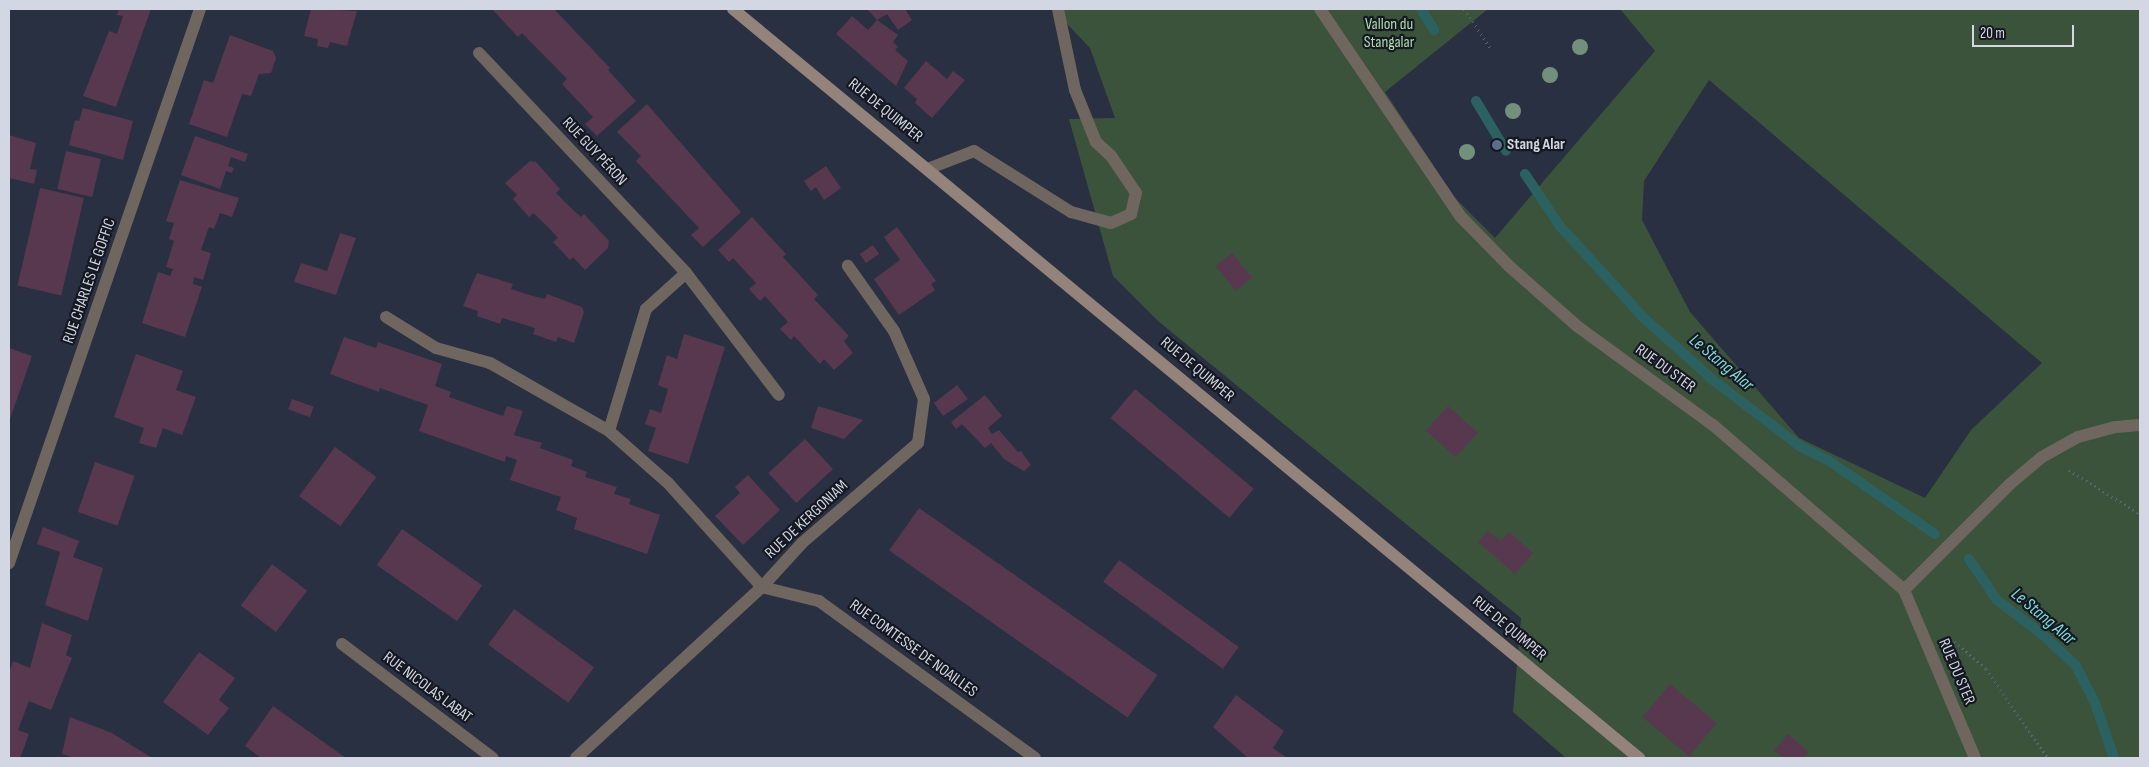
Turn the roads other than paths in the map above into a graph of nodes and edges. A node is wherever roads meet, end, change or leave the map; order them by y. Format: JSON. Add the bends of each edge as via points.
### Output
{"nodes":[{"id":1,"x":200,"y":9,"type":"edge"},
{"id":2,"x":733,"y":9,"type":"edge"},
{"id":3,"x":1058,"y":9,"type":"edge"},
{"id":4,"x":1320,"y":9,"type":"edge"},
{"id":5,"x":479,"y":53,"type":"dead end"},
{"id":6,"x":930,"y":168,"type":"junction"},
{"id":7,"x":848,"y":266,"type":"dead end"},
{"id":8,"x":686,"y":273,"type":"junction"},
{"id":9,"x":386,"y":317,"type":"dead end"},
{"id":10,"x":779,"y":395,"type":"dead end"},
{"id":11,"x":2140,"y":425,"type":"edge"},
{"id":12,"x":609,"y":431,"type":"junction"},
{"id":13,"x":9,"y":563,"type":"edge"},
{"id":14,"x":762,"y":587,"type":"junction"},
{"id":15,"x":1904,"y":590,"type":"junction"},
{"id":16,"x":342,"y":644,"type":"dead end"},
{"id":17,"x":493,"y":758,"type":"edge"},
{"id":18,"x":576,"y":758,"type":"edge"},
{"id":19,"x":1035,"y":758,"type":"edge"},
{"id":20,"x":1639,"y":758,"type":"edge"},
{"id":21,"x":1975,"y":758,"type":"edge"}],
"edges":[{"from":1,"to":13,"type":"street","name":"RUE CHARLES LE GOFFIC"},
{"from":2,"to":6,"type":"main road","name":"RUE DE QUIMPER"},
{"from":3,"to":6,"type":"street","via":[[1075,90],[1096,142],[1111,156],[1136,193],[1131,214],[1110,223],[1071,212],[974,151]]},
{"from":4,"to":15,"type":"street","name":"RUE DU STER","via":[[1461,217],[1510,267],[1577,326],[1713,425]]},
{"from":5,"to":8,"type":"street","name":"RUE GUY PÉRON"},
{"from":6,"to":20,"type":"main road","name":"RUE DE QUIMPER"},
{"from":7,"to":14,"type":"street","name":"RUE DE KERGONIAM","via":[[894,331],[924,399],[918,443],[802,543]]},
{"from":8,"to":10,"type":"street","name":"RUE GUY PÉRON"},
{"from":8,"to":12,"type":"street","via":[[646,309]]},
{"from":9,"to":12,"type":"street","via":[[436,348],[490,363]]},
{"from":11,"to":15,"type":"street","via":[[2116,427],[2078,437],[2042,457],[2010,484]]},
{"from":12,"to":14,"type":"street","via":[[668,482]]},
{"from":14,"to":18,"type":"street","name":"RUE DE KERGONIAM"},
{"from":14,"to":19,"type":"street","name":"RUE COMTESSE DE NOAILLES","via":[[818,600]]},
{"from":15,"to":21,"type":"street","name":"RUE DU STER"},
{"from":16,"to":17,"type":"street","name":"RUE NICOLAS LABAT"}]}
